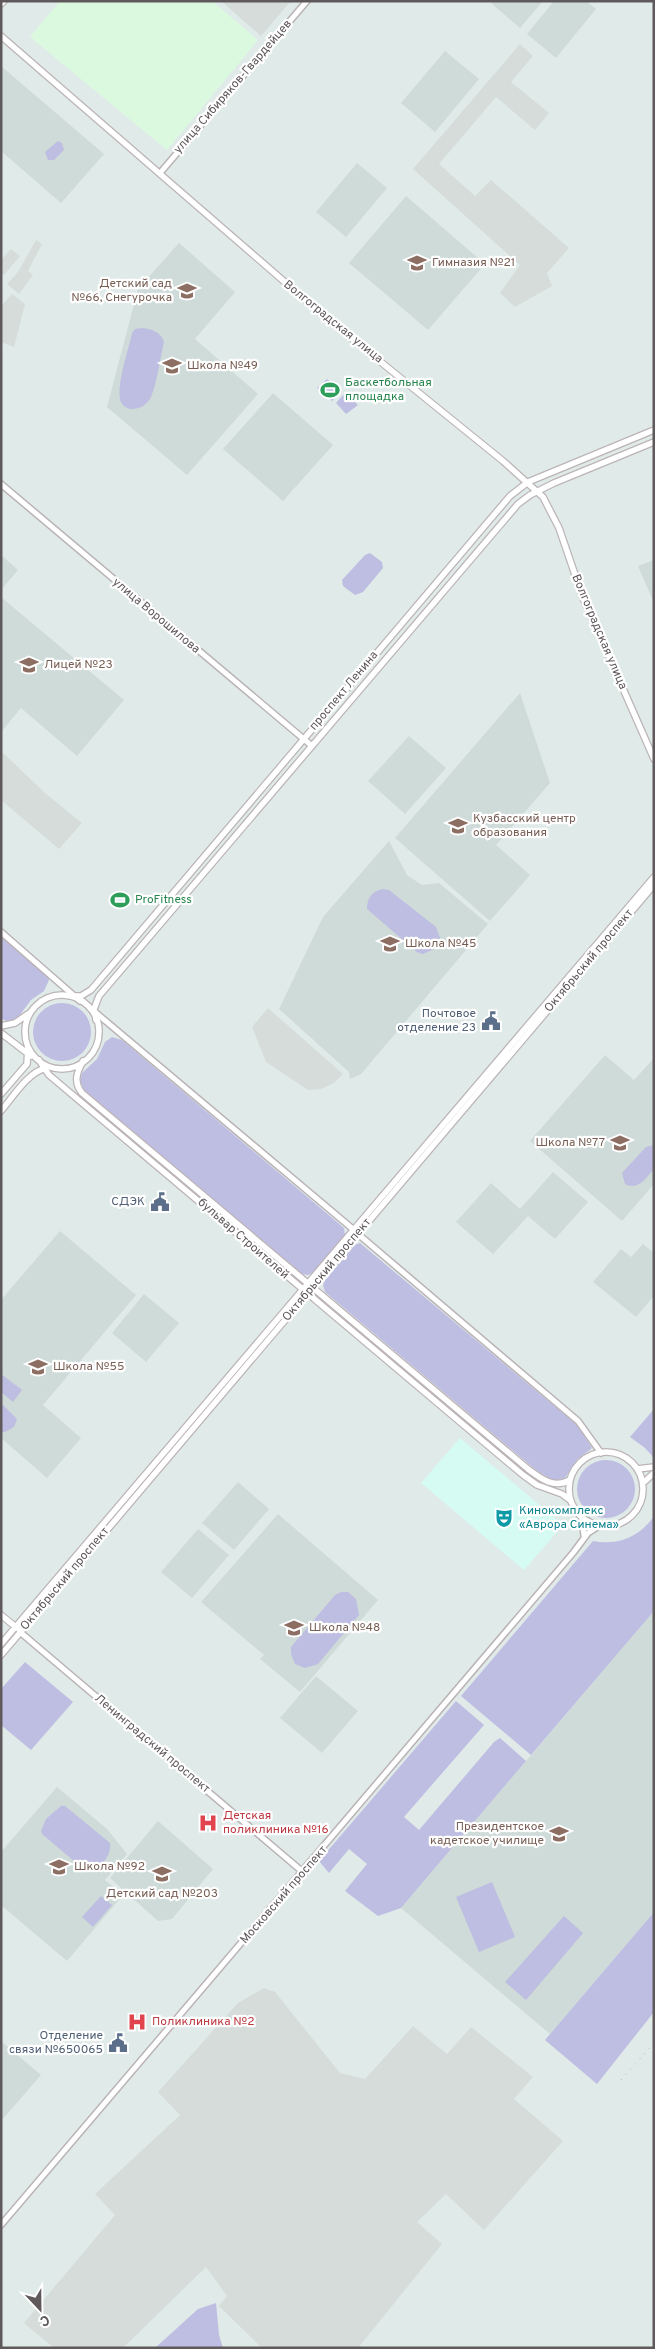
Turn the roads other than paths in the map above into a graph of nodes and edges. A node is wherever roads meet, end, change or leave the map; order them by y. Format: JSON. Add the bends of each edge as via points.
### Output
{"nodes":[{"id":1,"x":4,"y":1,"type":"edge"},
{"id":2,"x":307,"y":1,"type":"edge"},
{"id":3,"x":1,"y":4,"type":"edge"},
{"id":4,"x":1,"y":36,"type":"edge"},
{"id":5,"x":160,"y":173,"type":"junction"},
{"id":6,"x":654,"y":430,"type":"edge"},
{"id":7,"x":654,"y":442,"type":"edge"},
{"id":8,"x":528,"y":482,"type":"junction"},
{"id":9,"x":1,"y":484,"type":"edge"},
{"id":10,"x":537,"y":491,"type":"junction"},
{"id":11,"x":303,"y":739,"type":"junction"},
{"id":12,"x":312,"y":746,"type":"junction"},
{"id":13,"x":654,"y":759,"type":"edge"},
{"id":14,"x":654,"y":876,"type":"edge"},
{"id":15,"x":654,"y":885,"type":"edge"},
{"id":16,"x":1,"y":932,"type":"edge"},
{"id":17,"x":75,"y":998,"type":"junction"},
{"id":18,"x":89,"y":1007,"type":"junction"},
{"id":19,"x":30,"y":1012,"type":"junction"},
{"id":20,"x":95,"y":1012,"type":"junction"},
{"id":21,"x":96,"y":1020,"type":"junction"},
{"id":22,"x":1,"y":1026,"type":"edge"},
{"id":23,"x":1,"y":1034,"type":"edge"},
{"id":24,"x":28,"y":1046,"type":"junction"},
{"id":25,"x":29,"y":1055,"type":"junction"},
{"id":26,"x":38,"y":1059,"type":"junction"},
{"id":27,"x":83,"y":1062,"type":"junction"},
{"id":28,"x":54,"y":1068,"type":"junction"},
{"id":29,"x":44,"y":1069,"type":"junction"},
{"id":30,"x":1,"y":1094,"type":"edge"},
{"id":31,"x":1,"y":1111,"type":"edge"},
{"id":32,"x":356,"y":1232,"type":"junction"},
{"id":33,"x":310,"y":1286,"type":"junction"},
{"id":34,"x":305,"y":1292,"type":"junction"},
{"id":35,"x":601,"y":1453,"type":"junction"},
{"id":36,"x":654,"y":1467,"type":"edge"},
{"id":37,"x":637,"y":1469,"type":"junction"},
{"id":38,"x":654,"y":1474,"type":"edge"},
{"id":39,"x":570,"y":1480,"type":"junction"},
{"id":40,"x":643,"y":1483,"type":"junction"},
{"id":41,"x":570,"y":1500,"type":"junction"},
{"id":42,"x":582,"y":1518,"type":"junction"},
{"id":43,"x":599,"y":1526,"type":"junction"},
{"id":44,"x":583,"y":1539,"type":"junction"},
{"id":45,"x":1,"y":1615,"type":"edge"},
{"id":46,"x":18,"y":1629,"type":"junction"},
{"id":47,"x":1,"y":1644,"type":"edge"},
{"id":48,"x":1,"y":1655,"type":"edge"},
{"id":49,"x":304,"y":1873,"type":"junction"},
{"id":50,"x":1,"y":2226,"type":"edge"}],
"edges":[{"from":1,"to":3,"type":"main road"},
{"from":2,"to":5,"type":"street","name":"улица Сибиряков-Гвардейцев"},
{"from":4,"to":5,"type":"main road","name":"Волгоградская улица"},
{"from":5,"to":8,"type":"main road","name":"Волгоградская улица","via":[[324,316]]},
{"from":6,"to":8,"type":"main road","name":"проспект Ленина"},
{"from":7,"to":10,"type":"main road","name":"проспект Ленина"},
{"from":8,"to":10,"type":"main road","name":"Волгоградская улица"},
{"from":8,"to":11,"type":"main road","name":"проспект Ленина","via":[[505,502]]},
{"from":9,"to":11,"type":"street","name":"улица Ворошилова"},
{"from":10,"to":12,"type":"main road","name":"проспект Ленина","via":[[513,508]]},
{"from":10,"to":13,"type":"main road","name":"Волгоградская улица","via":[[554,516],[583,598]]},
{"from":11,"to":12,"type":"street","name":"улица Ворошилова"},
{"from":11,"to":17,"type":"main road","name":"проспект Ленина","via":[[91,990]]},
{"from":12,"to":20,"type":"main road","name":"проспект Ленина","via":[[99,996]]},
{"from":14,"to":32,"type":"main road","name":"Октябрьский проспект"},
{"from":15,"to":32,"type":"main road","name":"Октябрьский проспект"},
{"from":16,"to":17,"type":"street"},
{"from":17,"to":18,"type":"main road"},
{"from":17,"to":19,"type":"main road","via":[[50,997],[39,1002]]},
{"from":18,"to":20,"type":"street"},
{"from":18,"to":21,"type":"main road"},
{"from":19,"to":22,"type":"main road","via":[[15,1024]]},
{"from":19,"to":24,"type":"main road","via":[[25,1031]]},
{"from":20,"to":21,"type":"main road"},
{"from":20,"to":32,"type":"street"},
{"from":21,"to":27,"type":"main road","via":[[97,1043]]},
{"from":23,"to":25,"type":"main road"},
{"from":24,"to":25,"type":"main road"},
{"from":24,"to":26,"type":"main road"},
{"from":25,"to":26,"type":"main road"},
{"from":25,"to":30,"type":"main road","via":[[27,1064]]},
{"from":26,"to":28,"type":"main road"},
{"from":26,"to":29,"type":"main road","name":"бульвар Строителей"},
{"from":27,"to":28,"type":"main road","via":[[72,1067]]},
{"from":27,"to":33,"type":"main road","name":"бульвар Строителей","via":[[76,1081],[82,1093]]},
{"from":28,"to":29,"type":"main road"},
{"from":29,"to":31,"type":"main road","via":[[30,1078]]},
{"from":29,"to":34,"type":"main road","name":"бульвар Строителей"},
{"from":32,"to":33,"type":"main road","name":"Октябрьский проспект"},
{"from":32,"to":35,"type":"street","via":[[578,1421]]},
{"from":33,"to":34,"type":"main road","name":"Октябрьский проспект"},
{"from":33,"to":39,"type":"main road","name":"бульвар Строителей","via":[[528,1469],[552,1484]]},
{"from":34,"to":41,"type":"main road","name":"бульвар Строителей","via":[[522,1475],[537,1486]]},
{"from":34,"to":46,"type":"main road","name":"Октябрьский проспект"},
{"from":35,"to":37,"type":"main road","via":[[625,1457]]},
{"from":35,"to":39,"type":"main road","via":[[581,1462]]},
{"from":36,"to":37,"type":"main road"},
{"from":37,"to":40,"type":"main road"},
{"from":38,"to":40,"type":"main road"},
{"from":39,"to":41,"type":"main road"},
{"from":40,"to":43,"type":"main road","via":[[641,1502],[630,1518],[613,1526]]},
{"from":41,"to":42,"type":"main road"},
{"from":42,"to":43,"type":"main road"},
{"from":42,"to":44,"type":"street"},
{"from":43,"to":44,"type":"street","name":"Московский проспект"},
{"from":44,"to":49,"type":"street","name":"Московский проспект"},
{"from":45,"to":46,"type":"main road","name":"Ленинградский проспект"},
{"from":46,"to":47,"type":"main road","name":"Октябрьский проспект"},
{"from":46,"to":48,"type":"main road","name":"Октябрьский проспект"},
{"from":46,"to":49,"type":"street","name":"Ленинградский проспект"},
{"from":49,"to":50,"type":"street","name":"Московский проспект"}]}
